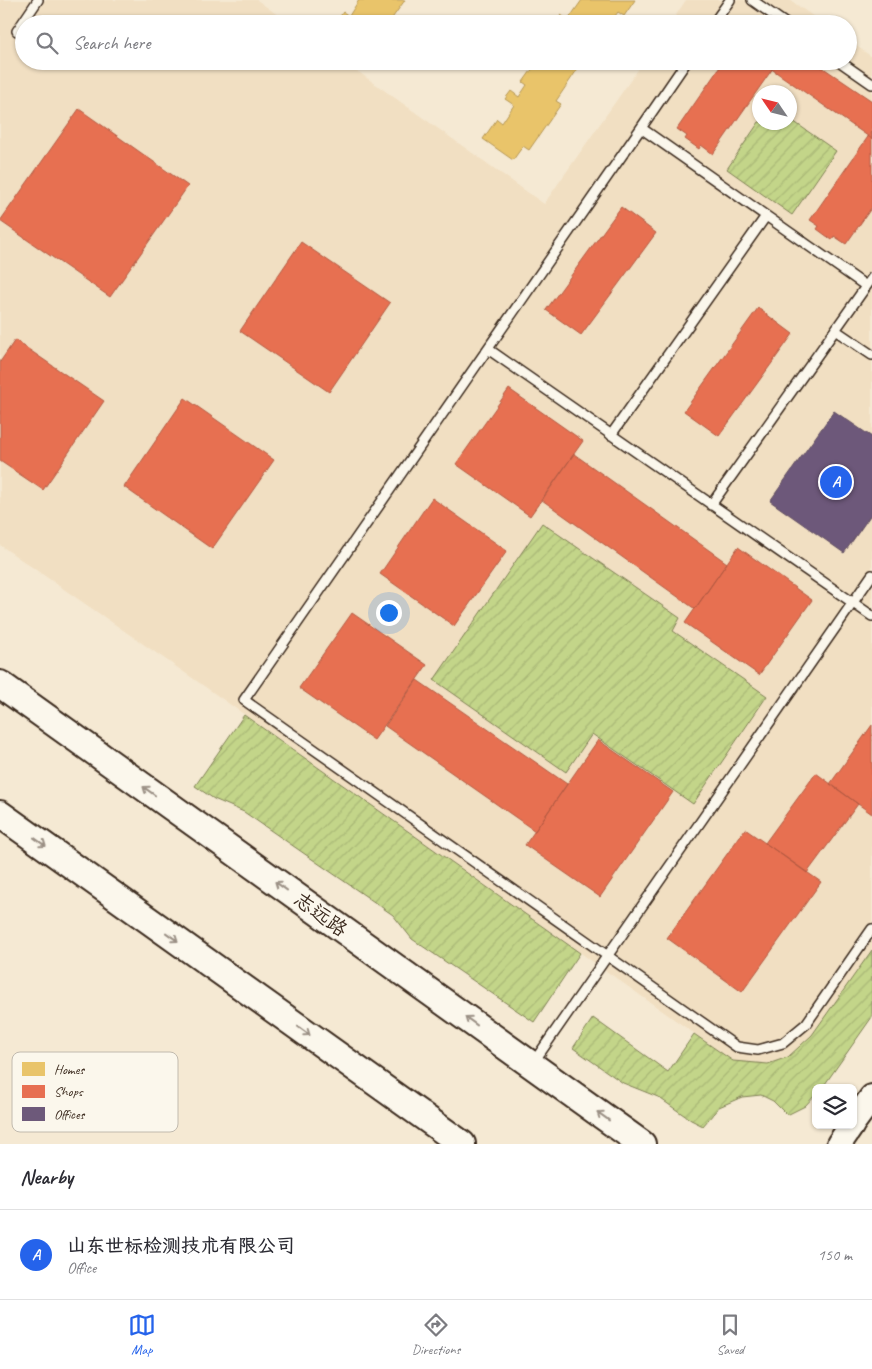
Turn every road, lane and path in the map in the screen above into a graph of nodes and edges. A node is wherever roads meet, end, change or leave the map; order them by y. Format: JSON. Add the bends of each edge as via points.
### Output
{"nodes":[{"id":1,"x":38,"y":0,"type":"edge"},
{"id":2,"x":730,"y":0,"type":"edge"},
{"id":3,"x":752,"y":0,"type":"edge"},
{"id":4,"x":28,"y":15,"type":"edge"},
{"id":5,"x":719,"y":15,"type":"edge"},
{"id":6,"x":773,"y":15,"type":"edge"},
{"id":7,"x":682,"y":70,"type":"edge"},
{"id":8,"x":852,"y":70,"type":"edge"},
{"id":9,"x":872,"y":84,"type":"edge"},
{"id":10,"x":641,"y":128,"type":"junction"},
{"id":11,"x":766,"y":216,"type":"junction"},
{"id":12,"x":872,"y":278,"type":"edge"},
{"id":13,"x":866,"y":286,"type":"junction"},
{"id":14,"x":835,"y":330,"type":"junction"},
{"id":15,"x":488,"y":349,"type":"junction"},
{"id":16,"x":872,"y":355,"type":"edge"},
{"id":17,"x":611,"y":435,"type":"junction"},
{"id":18,"x":711,"y":504,"type":"junction"},
{"id":19,"x":872,"y":574,"type":"edge"},
{"id":20,"x":852,"y":603,"type":"junction"},
{"id":21,"x":872,"y":616,"type":"edge"},
{"id":22,"x":0,"y":684,"type":"edge"},
{"id":23,"x":0,"y":814,"type":"edge"},
{"id":24,"x":872,"y":929,"type":"edge"},
{"id":25,"x":608,"y":956,"type":"junction"},
{"id":26,"x":532,"y":1065,"type":"junction"},
{"id":27,"x":872,"y":1097,"type":"edge"},
{"id":28,"x":857,"y":1118,"type":"edge"},
{"id":29,"x":850,"y":1129,"type":"edge"},
{"id":30,"x":462,"y":1144,"type":"edge"},
{"id":31,"x":642,"y":1144,"type":"edge"},
{"id":32,"x":839,"y":1144,"type":"edge"}],
"edges":[{"from":1,"to":4,"type":"lane"},
{"from":2,"to":5,"type":"lane"},
{"from":3,"to":6,"type":"lane"},
{"from":7,"to":10,"type":"lane"},
{"from":8,"to":9,"type":"lane"},
{"from":10,"to":11,"type":"lane"},
{"from":10,"to":15,"type":"lane"},
{"from":11,"to":13,"type":"lane"},
{"from":11,"to":17,"type":"lane"},
{"from":12,"to":13,"type":"lane"},
{"from":13,"to":14,"type":"lane"},
{"from":14,"to":16,"type":"lane"},
{"from":14,"to":18,"type":"lane"},
{"from":15,"to":17,"type":"lane"},
{"from":15,"to":25,"type":"lane","via":[[244,700]]},
{"from":17,"to":18,"type":"lane"},
{"from":18,"to":20,"type":"lane"},
{"from":19,"to":20,"type":"lane"},
{"from":20,"to":21,"type":"lane"},
{"from":20,"to":25,"type":"lane"},
{"from":26,"to":22,"type":"main road","name":"志远路","one_way":true},
{"from":23,"to":30,"type":"main road","one_way":true},
{"from":24,"to":25,"type":"lane","via":[[806,1024],[783,1042],[758,1050],[737,1047]]},
{"from":25,"to":26,"type":"lane"},
{"from":31,"to":26,"type":"main road","name":"志远路","one_way":true},
{"from":27,"to":28,"type":"main road"},
{"from":29,"to":32,"type":"main road"}]}
